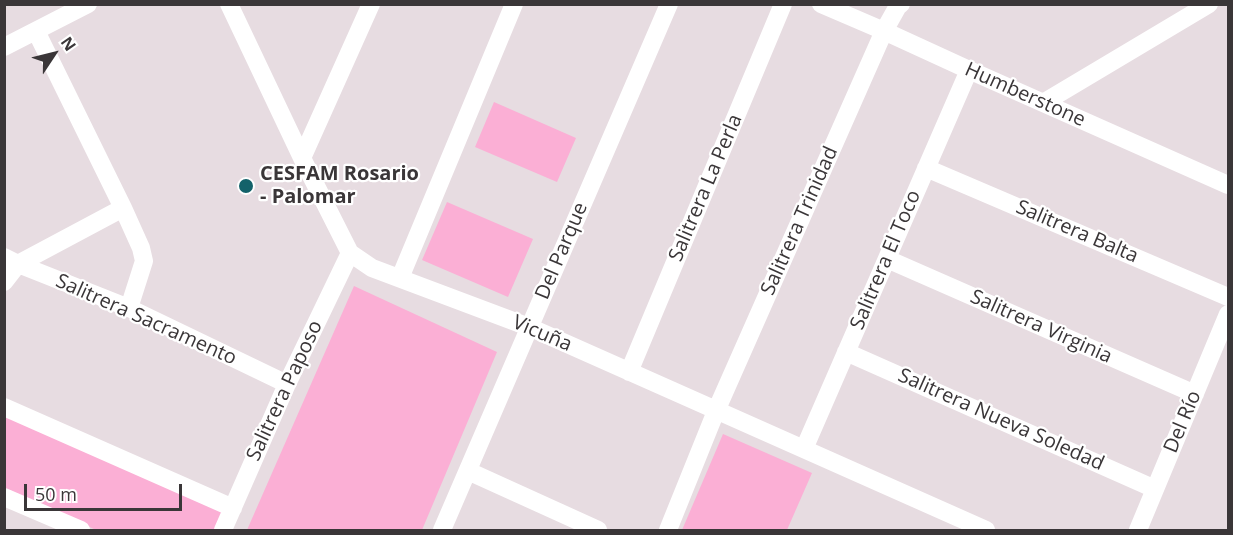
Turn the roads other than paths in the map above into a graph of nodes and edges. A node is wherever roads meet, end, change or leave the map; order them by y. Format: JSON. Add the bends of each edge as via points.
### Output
{"nodes":[{"id":1,"x":88,"y":4,"type":"edge"},
{"id":2,"x":230,"y":4,"type":"edge"},
{"id":3,"x":371,"y":4,"type":"edge"},
{"id":4,"x":514,"y":4,"type":"edge"},
{"id":5,"x":669,"y":4,"type":"edge"},
{"id":6,"x":783,"y":4,"type":"edge"},
{"id":7,"x":821,"y":4,"type":"edge"},
{"id":8,"x":1209,"y":4,"type":"edge"},
{"id":9,"x":898,"y":5,"type":"edge"},
{"id":10,"x":36,"y":31,"type":"junction"},
{"id":11,"x":884,"y":31,"type":"junction"},
{"id":12,"x":4,"y":47,"type":"edge"},
{"id":13,"x":969,"y":70,"type":"junction"},
{"id":14,"x":1043,"y":104,"type":"junction"},
{"id":15,"x":302,"y":158,"type":"junction"},
{"id":16,"x":926,"y":168,"type":"junction"},
{"id":17,"x":1228,"y":185,"type":"edge"},
{"id":18,"x":123,"y":208,"type":"junction"},
{"id":19,"x":350,"y":253,"type":"junction"},
{"id":20,"x":887,"y":259,"type":"junction"},
{"id":21,"x":11,"y":261,"type":"edge"},
{"id":22,"x":400,"y":278,"type":"junction"},
{"id":23,"x":4,"y":282,"type":"edge"},
{"id":24,"x":1228,"y":297,"type":"edge"},
{"id":25,"x":129,"y":308,"type":"junction"},
{"id":26,"x":1228,"y":314,"type":"edge"},
{"id":27,"x":529,"y":327,"type":"junction"},
{"id":28,"x":846,"y":352,"type":"junction"},
{"id":29,"x":629,"y":372,"type":"junction"},
{"id":30,"x":287,"y":384,"type":"junction"},
{"id":31,"x":1195,"y":394,"type":"junction"},
{"id":32,"x":4,"y":407,"type":"edge"},
{"id":33,"x":716,"y":411,"type":"junction"},
{"id":34,"x":804,"y":450,"type":"junction"},
{"id":35,"x":468,"y":471,"type":"junction"},
{"id":36,"x":1155,"y":489,"type":"junction"},
{"id":37,"x":4,"y":496,"type":"edge"},
{"id":38,"x":233,"y":508,"type":"junction"},
{"id":39,"x":81,"y":531,"type":"edge"},
{"id":40,"x":223,"y":531,"type":"edge"},
{"id":41,"x":442,"y":531,"type":"edge"},
{"id":42,"x":598,"y":531,"type":"edge"},
{"id":43,"x":668,"y":531,"type":"edge"},
{"id":44,"x":986,"y":531,"type":"edge"},
{"id":45,"x":1138,"y":531,"type":"edge"}],
"edges":[{"from":1,"to":10,"type":"street"},
{"from":2,"to":15,"type":"street"},
{"from":3,"to":15,"type":"street"},
{"from":4,"to":22,"type":"street"},
{"from":5,"to":27,"type":"street","name":"Del Parque"},
{"from":6,"to":29,"type":"street","name":"Salitrera La Perla"},
{"from":7,"to":11,"type":"street","name":"Humberstone"},
{"from":8,"to":14,"type":"street"},
{"from":9,"to":11,"type":"street","name":"Salitrera Trinidad"},
{"from":10,"to":12,"type":"street"},
{"from":10,"to":18,"type":"street"},
{"from":11,"to":13,"type":"street","name":"Humberstone"},
{"from":11,"to":33,"type":"street","name":"Salitrera Trinidad"},
{"from":13,"to":14,"type":"street","name":"Humberstone"},
{"from":13,"to":16,"type":"street","name":"Salitrera El Toco"},
{"from":14,"to":17,"type":"street","name":"Humberstone"},
{"from":15,"to":19,"type":"street"},
{"from":16,"to":20,"type":"street","name":"Salitrera El Toco"},
{"from":16,"to":24,"type":"street","name":"Salitrera Balta"},
{"from":18,"to":21,"type":"street"},
{"from":18,"to":25,"type":"street","via":[[144,261]]},
{"from":19,"to":22,"type":"street","name":"Vicuña","via":[[372,268]]},
{"from":19,"to":30,"type":"street","name":"Salitrera Paposo"},
{"from":20,"to":28,"type":"street","name":"Salitrera El Toco"},
{"from":20,"to":31,"type":"street","name":"Salitrera Virginia"},
{"from":21,"to":23,"type":"street"},
{"from":21,"to":25,"type":"street","name":"Salitrera Sacramento"},
{"from":22,"to":27,"type":"street","name":"Vicuña"},
{"from":25,"to":30,"type":"street","name":"Salitrera Sacramento"},
{"from":26,"to":31,"type":"street","name":"Del Río"},
{"from":27,"to":29,"type":"street","name":"Vicuña"},
{"from":27,"to":35,"type":"street","name":"Del Parque"},
{"from":28,"to":34,"type":"street","name":"Salitrera El Toco"},
{"from":28,"to":36,"type":"street","name":"Salitrera Nueva Soledad"},
{"from":29,"to":33,"type":"street","name":"Vicuña"},
{"from":30,"to":38,"type":"street","name":"Salitrera Paposo"},
{"from":31,"to":36,"type":"street","name":"Del Río"},
{"from":32,"to":38,"type":"street"},
{"from":33,"to":34,"type":"street","name":"Vicuña"},
{"from":33,"to":43,"type":"street","name":"Salitrera Trinidad"},
{"from":34,"to":44,"type":"street","name":"Vicuña"},
{"from":35,"to":41,"type":"street","name":"Del Parque"},
{"from":35,"to":42,"type":"street"},
{"from":36,"to":45,"type":"street","name":"Del Río"},
{"from":37,"to":39,"type":"street"},
{"from":38,"to":40,"type":"street","name":"Salitrera Paposo"}]}
